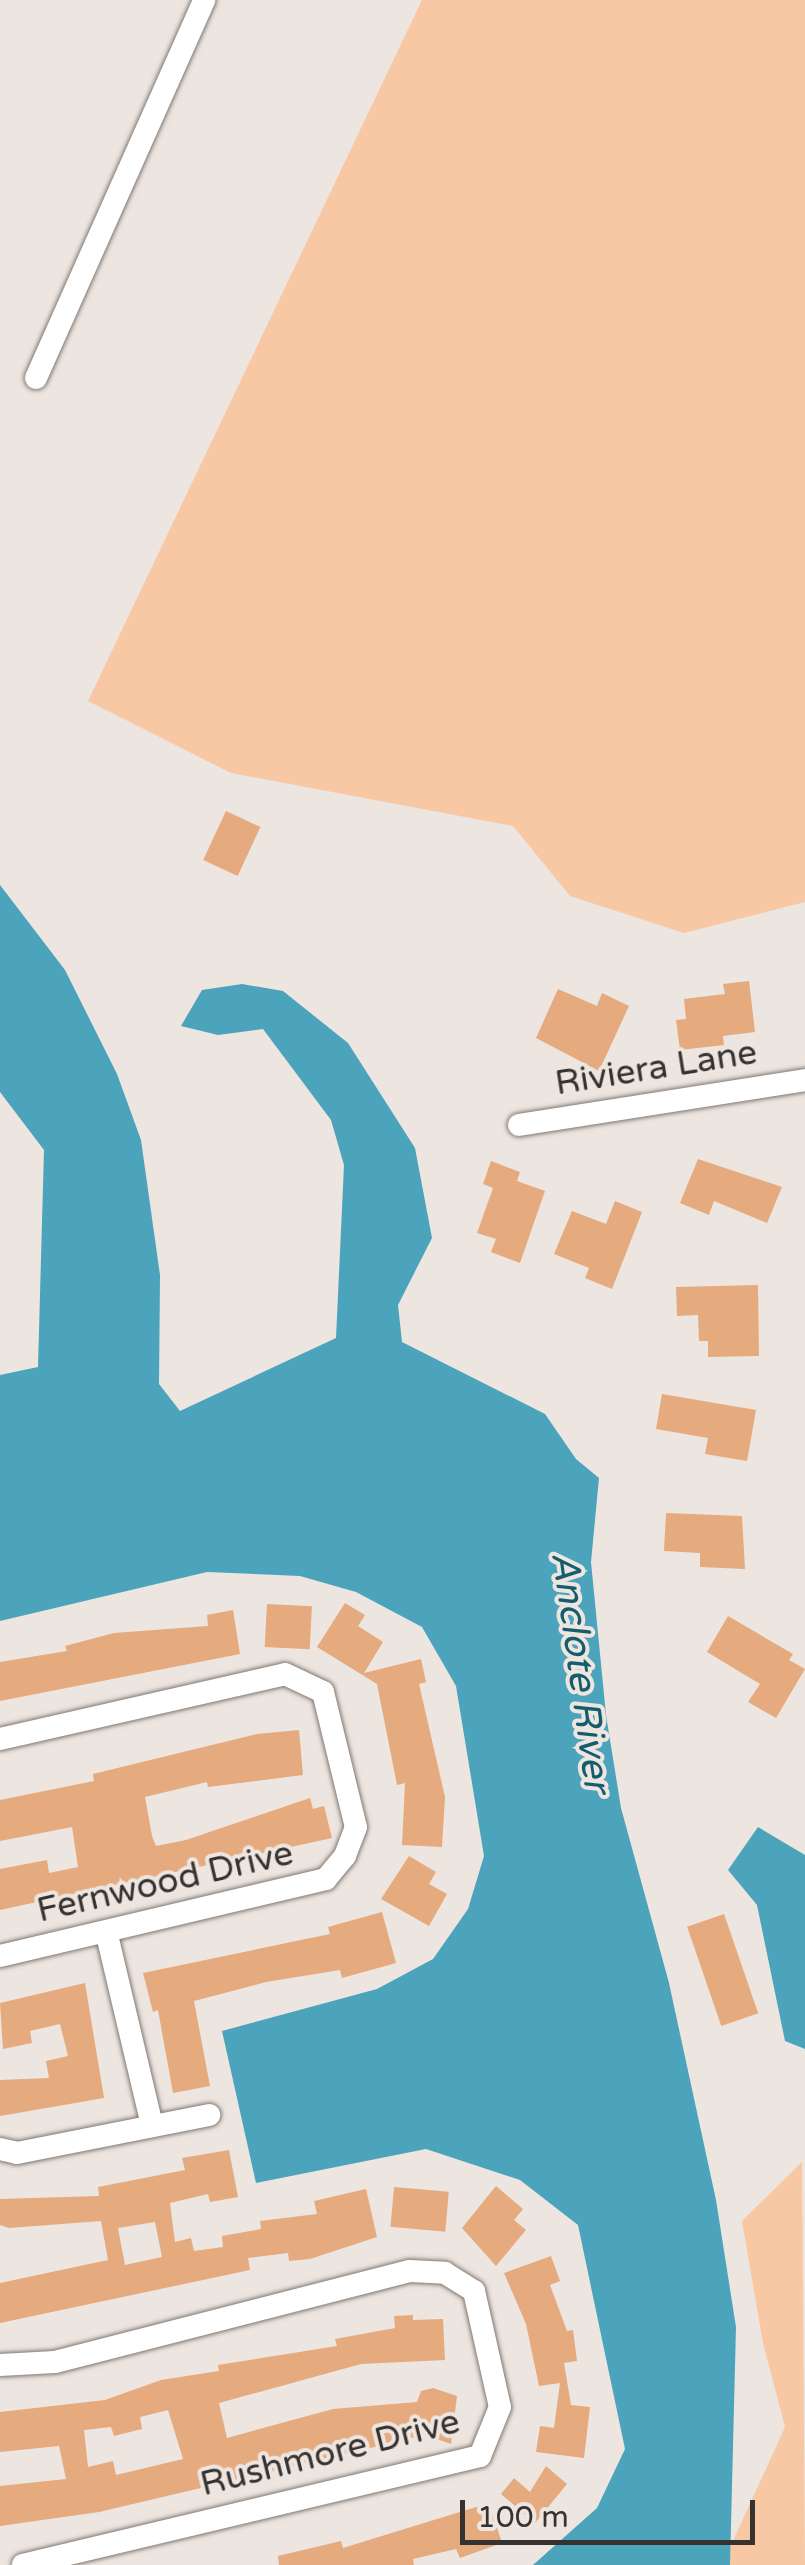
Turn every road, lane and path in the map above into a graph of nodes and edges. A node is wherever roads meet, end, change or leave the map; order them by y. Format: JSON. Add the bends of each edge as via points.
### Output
{"nodes":[{"id":1,"x":204,"y":0,"type":"edge"},
{"id":2,"x":36,"y":378,"type":"dead end"},
{"id":3,"x":805,"y":1080,"type":"edge"},
{"id":4,"x":518,"y":1125,"type":"dead end"},
{"id":5,"x":0,"y":1739,"type":"edge"},
{"id":6,"x":107,"y":1935,"type":"junction"},
{"id":7,"x":0,"y":1956,"type":"edge"},
{"id":8,"x":209,"y":2115,"type":"dead end"},
{"id":9,"x":152,"y":2125,"type":"junction"},
{"id":10,"x":0,"y":2148,"type":"edge"},
{"id":11,"x":0,"y":2365,"type":"edge"},
{"id":12,"x":23,"y":2565,"type":"edge"}],
"edges":[{"from":1,"to":2,"type":"street"},
{"from":3,"to":4,"type":"street","name":"Riviera Lane"},
{"from":5,"to":6,"type":"street","name":"Fernwood Drive","via":[[285,1674],[323,1692],[356,1827],[326,1879]]},
{"from":6,"to":7,"type":"street","name":"Fernwood Drive"},
{"from":6,"to":9,"type":"street"},
{"from":8,"to":9,"type":"street"},
{"from":9,"to":10,"type":"street","via":[[17,2153]]},
{"from":11,"to":12,"type":"street","name":"Rushmore Drive","via":[[55,2362],[410,2270],[446,2273],[474,2291],[500,2408],[480,2456]]}]}
